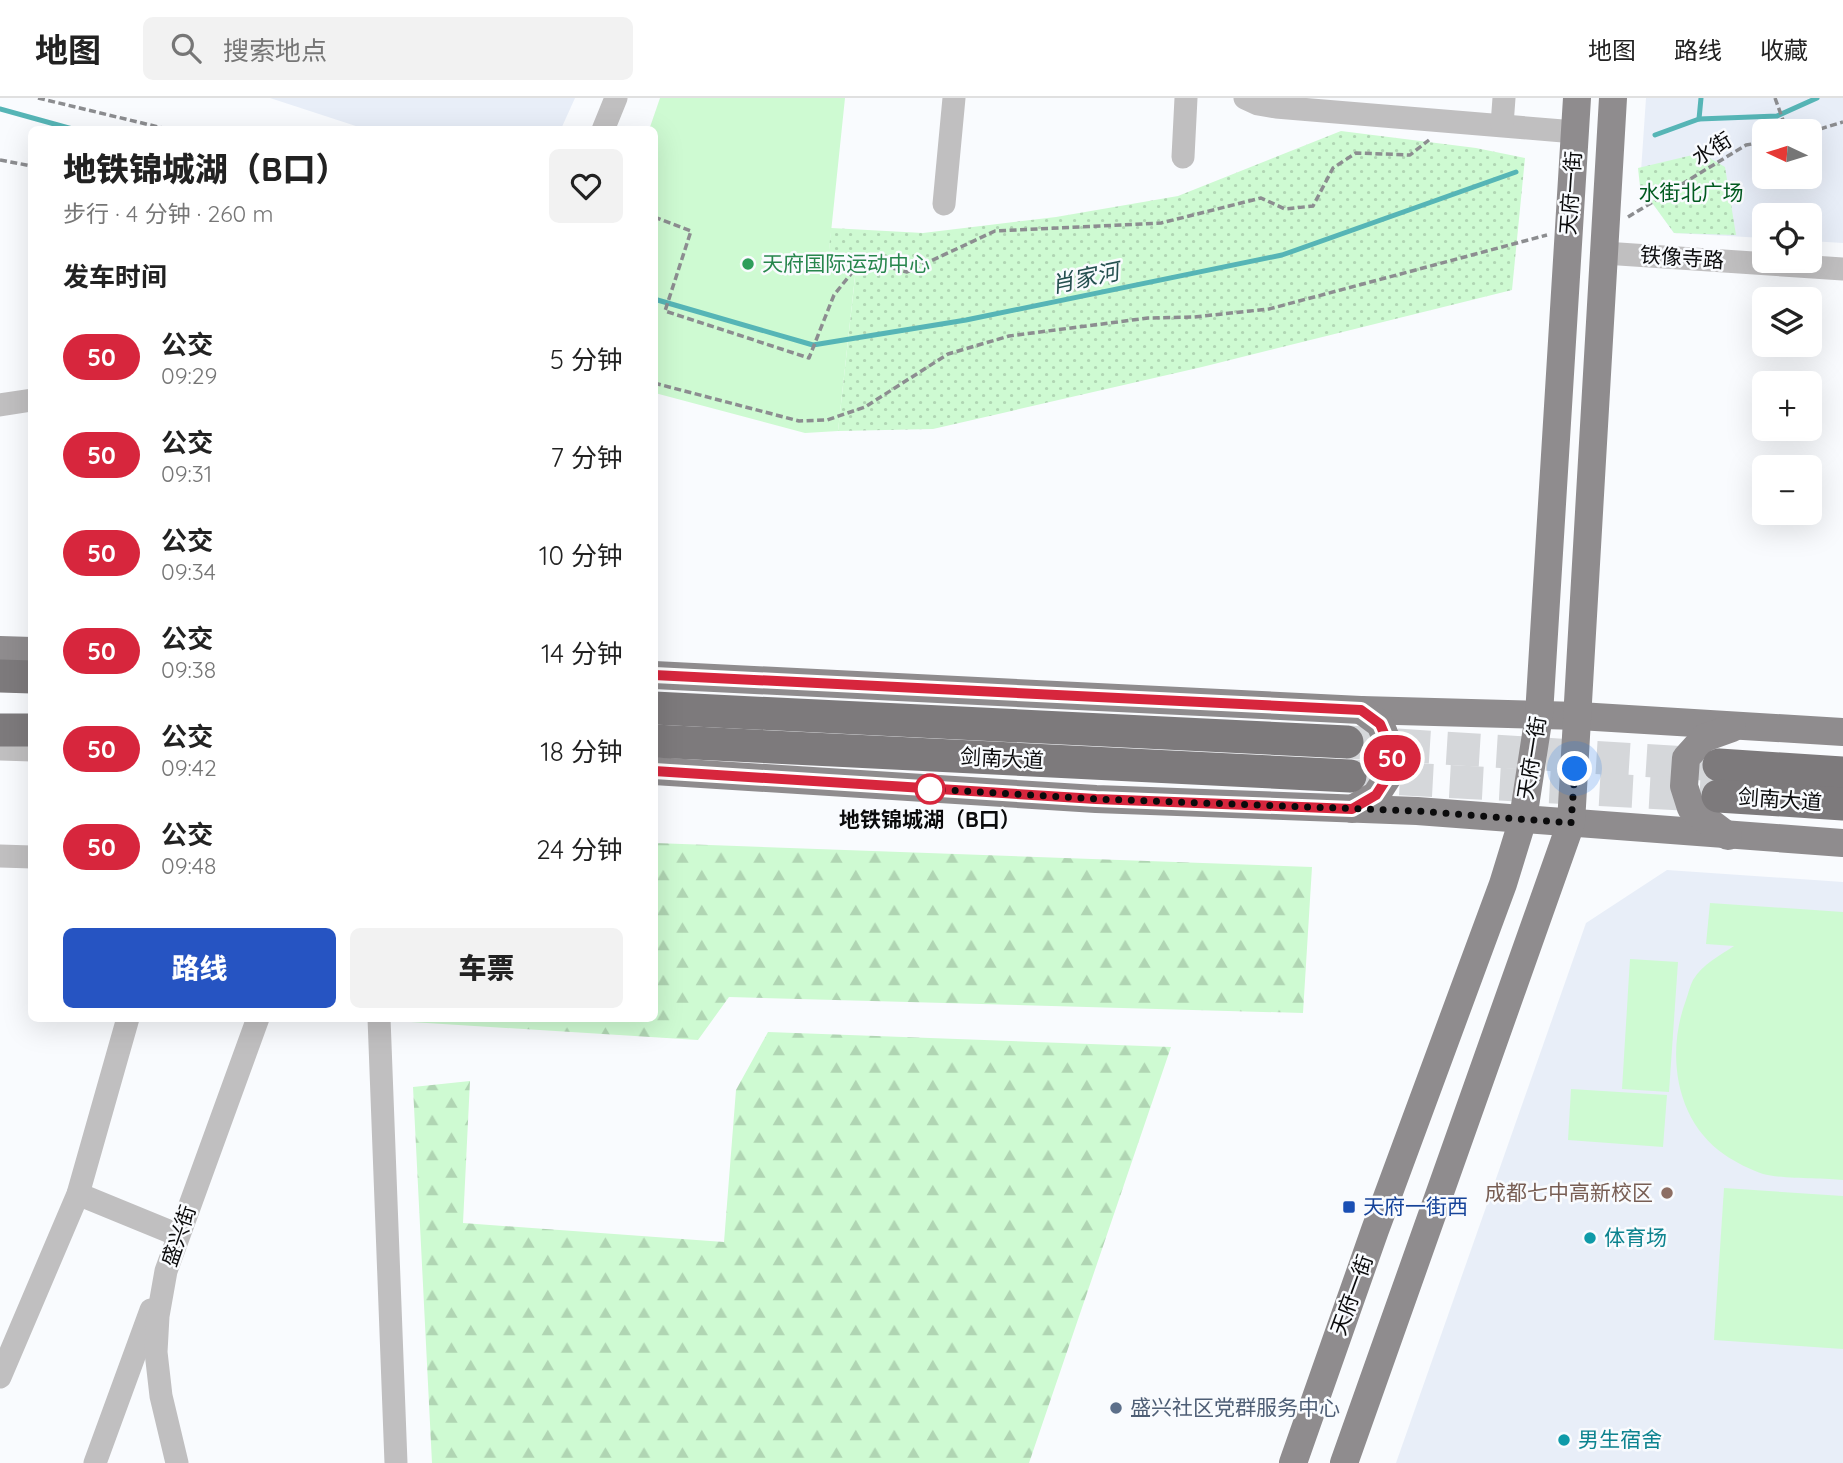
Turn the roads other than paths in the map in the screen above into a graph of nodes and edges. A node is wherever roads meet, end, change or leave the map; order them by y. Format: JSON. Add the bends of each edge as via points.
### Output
{"nodes":[{"id":1,"x":616,"y":98,"type":"edge"},
{"id":2,"x":954,"y":98,"type":"edge"},
{"id":3,"x":1186,"y":98,"type":"edge"},
{"id":4,"x":1245,"y":98,"type":"edge"},
{"id":5,"x":1504,"y":98,"type":"edge"},
{"id":6,"x":1577,"y":98,"type":"edge"},
{"id":7,"x":1612,"y":98,"type":"edge"},
{"id":8,"x":1359,"y":106,"type":"edge"},
{"id":9,"x":1502,"y":125,"type":"junction"},
{"id":10,"x":605,"y":126,"type":"edge"},
{"id":11,"x":1575,"y":132,"type":"junction"},
{"id":12,"x":1183,"y":157,"type":"dead end"},
{"id":13,"x":944,"y":204,"type":"dead end"},
{"id":14,"x":1605,"y":241,"type":"junction"},
{"id":15,"x":1843,"y":269,"type":"edge"},
{"id":16,"x":28,"y":401,"type":"edge"},
{"id":17,"x":0,"y":405,"type":"edge"},
{"id":18,"x":0,"y":650,"type":"edge"},
{"id":19,"x":28,"y":651,"type":"edge"},
{"id":20,"x":658,"y":675,"type":"edge"},
{"id":21,"x":0,"y":676,"type":"edge"},
{"id":22,"x":28,"y":677,"type":"edge"},
{"id":23,"x":658,"y":708,"type":"edge"},
{"id":24,"x":1361,"y":710,"type":"junction"},
{"id":25,"x":1539,"y":715,"type":"junction"},
{"id":26,"x":1579,"y":716,"type":"junction"},
{"id":27,"x":1738,"y":726,"type":"junction"},
{"id":28,"x":0,"y":730,"type":"edge"},
{"id":29,"x":28,"y":730,"type":"edge"},
{"id":30,"x":1843,"y":732,"type":"edge"},
{"id":31,"x":658,"y":741,"type":"edge"},
{"id":32,"x":1347,"y":742,"type":"tunnel mouth"},
{"id":33,"x":0,"y":749,"type":"edge"},
{"id":34,"x":28,"y":750,"type":"edge"},
{"id":35,"x":658,"y":771,"type":"edge"},
{"id":36,"x":1843,"y":773,"type":"edge"},
{"id":37,"x":1350,"y":776,"type":"tunnel mouth"},
{"id":38,"x":1843,"y":804,"type":"edge"},
{"id":39,"x":1352,"y":809,"type":"junction"},
{"id":40,"x":1522,"y":819,"type":"junction"},
{"id":41,"x":1571,"y":823,"type":"junction"},
{"id":42,"x":1728,"y":836,"type":"junction"},
{"id":43,"x":1843,"y":843,"type":"edge"},
{"id":44,"x":0,"y":856,"type":"edge"},
{"id":45,"x":28,"y":857,"type":"edge"},
{"id":46,"x":127,"y":1022,"type":"edge"},
{"id":47,"x":257,"y":1022,"type":"edge"},
{"id":48,"x":379,"y":1022,"type":"edge"},
{"id":49,"x":78,"y":1194,"type":"junction"},
{"id":50,"x":178,"y":1235,"type":"junction"},
{"id":51,"x":166,"y":1271,"type":"junction"},
{"id":52,"x":0,"y":1377,"type":"edge"},
{"id":53,"x":95,"y":1463,"type":"edge"},
{"id":54,"x":177,"y":1463,"type":"edge"},
{"id":55,"x":396,"y":1463,"type":"edge"},
{"id":56,"x":1293,"y":1463,"type":"edge"},
{"id":57,"x":1344,"y":1463,"type":"edge"}],
"edges":[{"from":1,"to":10,"type":"street"},
{"from":2,"to":13,"type":"street"},
{"from":3,"to":12,"type":"street"},
{"from":4,"to":8,"type":"street","via":[[1267,106]]},
{"from":5,"to":9,"type":"street"},
{"from":6,"to":11,"type":"main road","name":"天府一街"},
{"from":7,"to":14,"type":"main road","name":"天府一街"},
{"from":8,"to":9,"type":"street"},
{"from":9,"to":11,"type":"street"},
{"from":11,"to":25,"type":"main road","name":"天府一街"},
{"from":14,"to":15,"type":"street","name":"铁像寺路"},
{"from":14,"to":26,"type":"main road","name":"天府一街"},
{"from":16,"to":17,"type":"street"},
{"from":18,"to":19,"type":"main road"},
{"from":20,"to":24,"type":"main road"},
{"from":21,"to":22,"type":"highway"},
{"from":23,"to":32,"type":"highway","name":"剑南大道"},
{"from":24,"to":25,"type":"main road"},
{"from":24,"to":39,"type":"main road","via":[[1380,724],[1392,752],[1389,775],[1376,795]]},
{"from":25,"to":26,"type":"main road"},
{"from":25,"to":40,"type":"main road","name":"天府一街"},
{"from":26,"to":27,"type":"main road"},
{"from":26,"to":41,"type":"main road","name":"天府一街"},
{"from":27,"to":30,"type":"main road"},
{"from":27,"to":42,"type":"main road","via":[[1704,738],[1686,758],[1684,786],[1691,808]]},
{"from":28,"to":29,"type":"highway"},
{"from":31,"to":37,"type":"highway","name":"剑南大道"},
{"from":33,"to":34,"type":"street"},
{"from":35,"to":39,"type":"main road","via":[[1096,799]]},
{"from":36,"to":38,"type":"highway","name":"剑南大道","via":[[1719,780]]},
{"from":39,"to":40,"type":"main road"},
{"from":40,"to":41,"type":"main road"},
{"from":40,"to":56,"type":"main road","name":"天府一街","via":[[1503,884]]},
{"from":41,"to":42,"type":"main road"},
{"from":41,"to":57,"type":"main road","name":"天府一街"},
{"from":42,"to":43,"type":"main road"},
{"from":44,"to":45,"type":"street"},
{"from":46,"to":49,"type":"street"},
{"from":47,"to":50,"type":"street","name":"盛兴街"},
{"from":48,"to":55,"type":"street"},
{"from":49,"to":50,"type":"street"},
{"from":49,"to":52,"type":"street"},
{"from":50,"to":51,"type":"street","name":"盛兴街"},
{"from":51,"to":53,"type":"street"},
{"from":51,"to":54,"type":"street","name":"盛兴街","via":[[156,1352]]}]}
